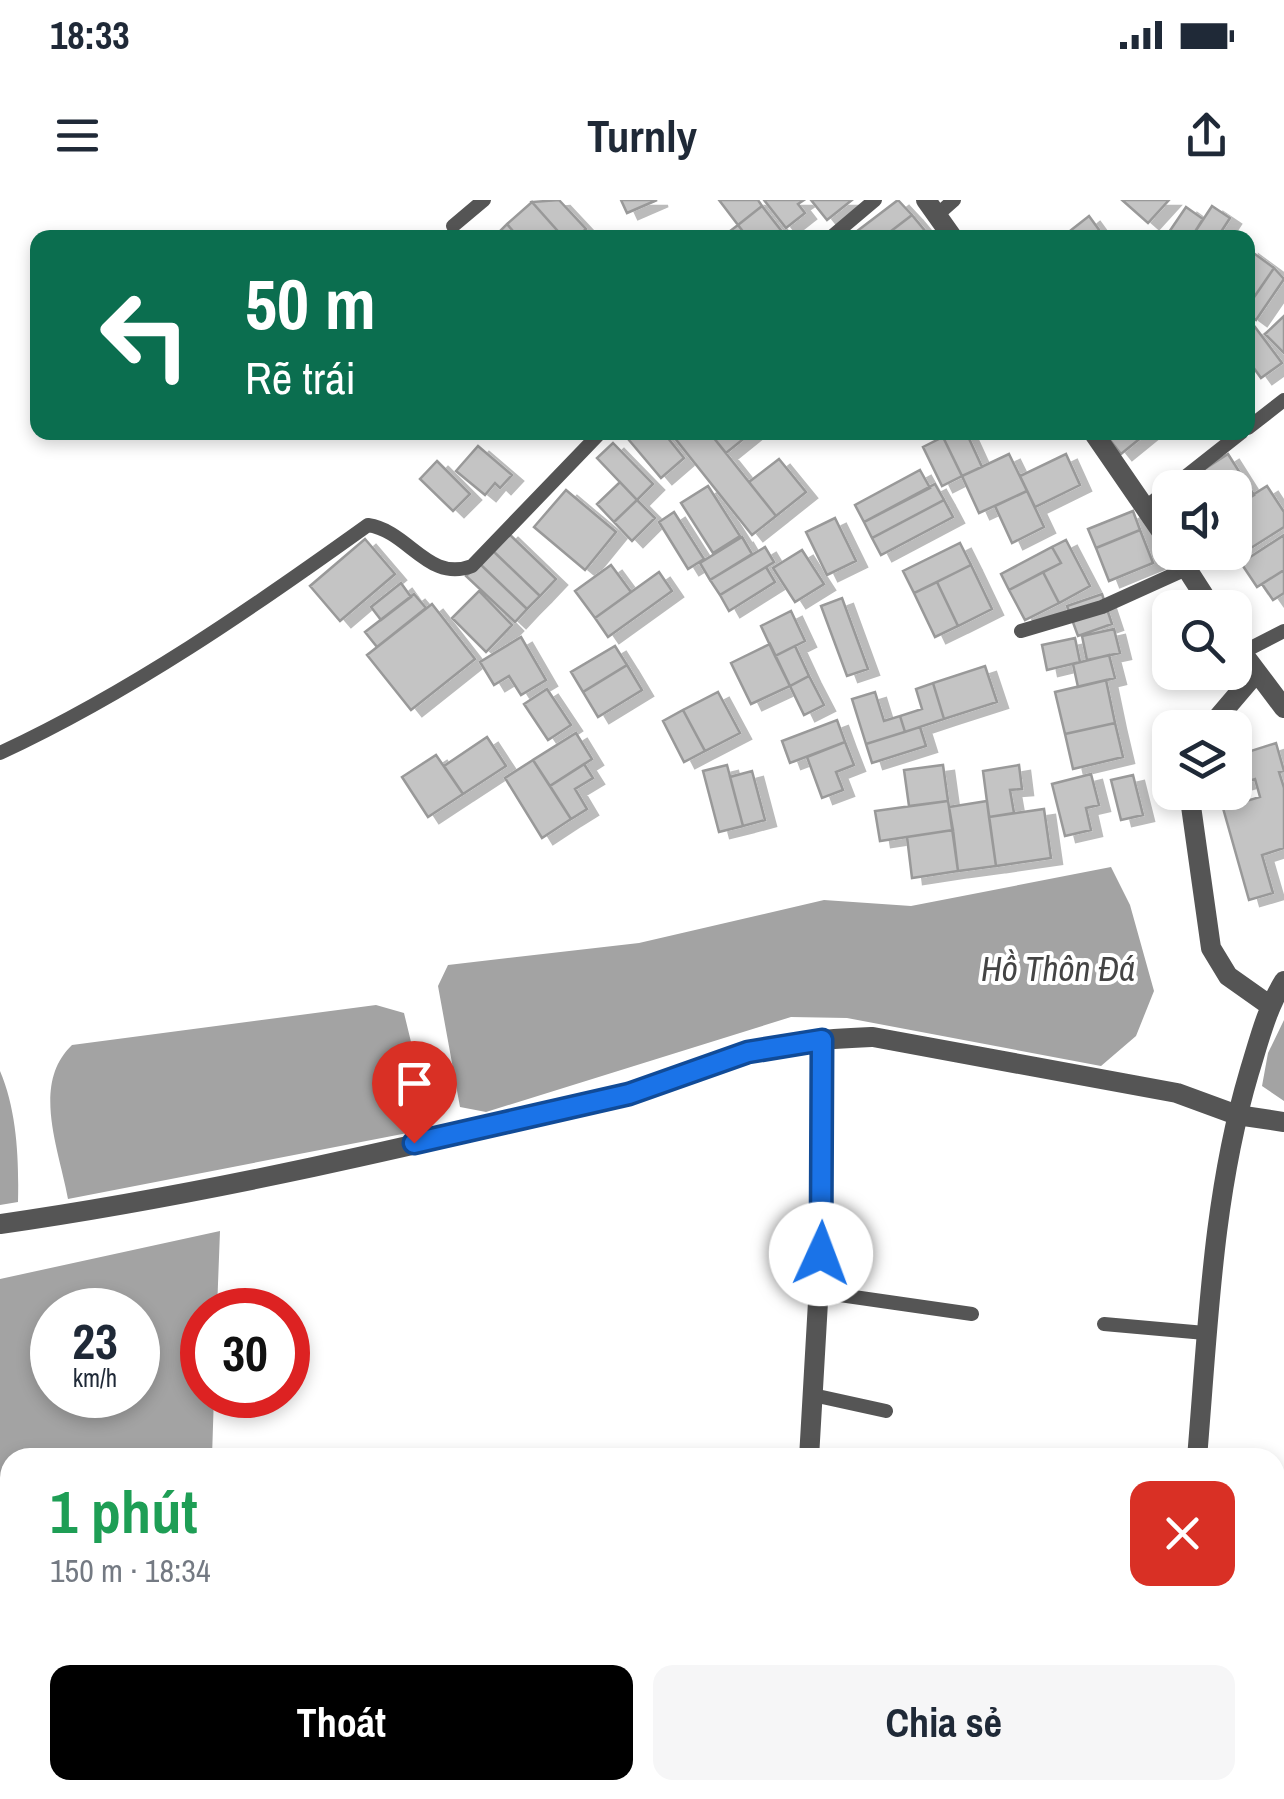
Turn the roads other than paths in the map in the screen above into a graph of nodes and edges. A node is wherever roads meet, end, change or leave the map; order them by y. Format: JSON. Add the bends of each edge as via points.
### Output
{"nodes":[{"id":1,"x":484,"y":200,"type":"edge"},
{"id":2,"x":875,"y":200,"type":"edge"},
{"id":3,"x":954,"y":200,"type":"edge"},
{"id":4,"x":931,"y":208,"type":"edge"},
{"id":5,"x":453,"y":226,"type":"dead end"},
{"id":6,"x":839,"y":230,"type":"edge"},
{"id":7,"x":946,"y":230,"type":"edge"},
{"id":8,"x":1284,"y":400,"type":"edge"},
{"id":9,"x":1255,"y":422,"type":"edge"},
{"id":10,"x":593,"y":440,"type":"edge"},
{"id":11,"x":1098,"y":440,"type":"edge"},
{"id":12,"x":1232,"y":440,"type":"edge"},
{"id":13,"x":1193,"y":470,"type":"edge"},
{"id":14,"x":1152,"y":502,"type":"edge"},
{"id":15,"x":1146,"y":507,"type":"junction"},
{"id":16,"x":1152,"y":516,"type":"edge"},
{"id":17,"x":1164,"y":570,"type":"edge"},
{"id":18,"x":1021,"y":631,"type":"dead end"},
{"id":19,"x":1284,"y":631,"type":"edge"},
{"id":20,"x":1252,"y":643,"type":"edge"},
{"id":21,"x":1252,"y":669,"type":"edge"},
{"id":22,"x":1255,"y":674,"type":"junction"},
{"id":23,"x":1284,"y":708,"type":"edge"},
{"id":24,"x":1224,"y":710,"type":"edge"},
{"id":25,"x":0,"y":753,"type":"edge"},
{"id":26,"x":1191,"y":810,"type":"edge"},
{"id":27,"x":1284,"y":981,"type":"edge"},
{"id":28,"x":1269,"y":1005,"type":"junction"},
{"id":29,"x":822,"y":1040,"type":"junction"},
{"id":30,"x":1237,"y":1115,"type":"junction"},
{"id":31,"x":1284,"y":1122,"type":"edge"},
{"id":32,"x":0,"y":1224,"type":"edge"},
{"id":33,"x":819,"y":1292,"type":"junction"},
{"id":34,"x":972,"y":1314,"type":"dead end"},
{"id":35,"x":1104,"y":1324,"type":"dead end"},
{"id":36,"x":1205,"y":1334,"type":"junction"},
{"id":37,"x":813,"y":1395,"type":"junction"},
{"id":38,"x":886,"y":1412,"type":"dead end"},
{"id":39,"x":810,"y":1448,"type":"edge"},
{"id":40,"x":1197,"y":1448,"type":"edge"}],
"edges":[{"from":1,"to":5,"type":"lane"},
{"from":2,"to":6,"type":"lane"},
{"from":3,"to":4,"type":"lane"},
{"from":4,"to":7,"type":"street"},
{"from":8,"to":9,"type":"lane"},
{"from":10,"to":25,"type":"lane","via":[[472,566],[445,570],[391,532],[368,525],[182,653]]},
{"from":11,"to":15,"type":"street"},
{"from":12,"to":13,"type":"lane"},
{"from":14,"to":15,"type":"lane"},
{"from":15,"to":16,"type":"street"},
{"from":17,"to":18,"type":"lane","via":[[1102,606]]},
{"from":19,"to":20,"type":"lane"},
{"from":21,"to":22,"type":"street"},
{"from":22,"to":23,"type":"street"},
{"from":22,"to":24,"type":"street"},
{"from":26,"to":28,"type":"street","via":[[1210,948],[1228,976]]},
{"from":27,"to":28,"type":"street"},
{"from":28,"to":30,"type":"street"},
{"from":29,"to":30,"type":"street","via":[[873,1037],[1177,1092]]},
{"from":29,"to":32,"type":"street","via":[[748,1052],[629,1094],[414,1143]]},
{"from":29,"to":33,"type":"street"},
{"from":30,"to":31,"type":"street"},
{"from":30,"to":36,"type":"street"},
{"from":33,"to":34,"type":"lane"},
{"from":33,"to":37,"type":"street"},
{"from":35,"to":36,"type":"lane"},
{"from":36,"to":40,"type":"street"},
{"from":37,"to":38,"type":"lane"},
{"from":37,"to":39,"type":"street"}]}
